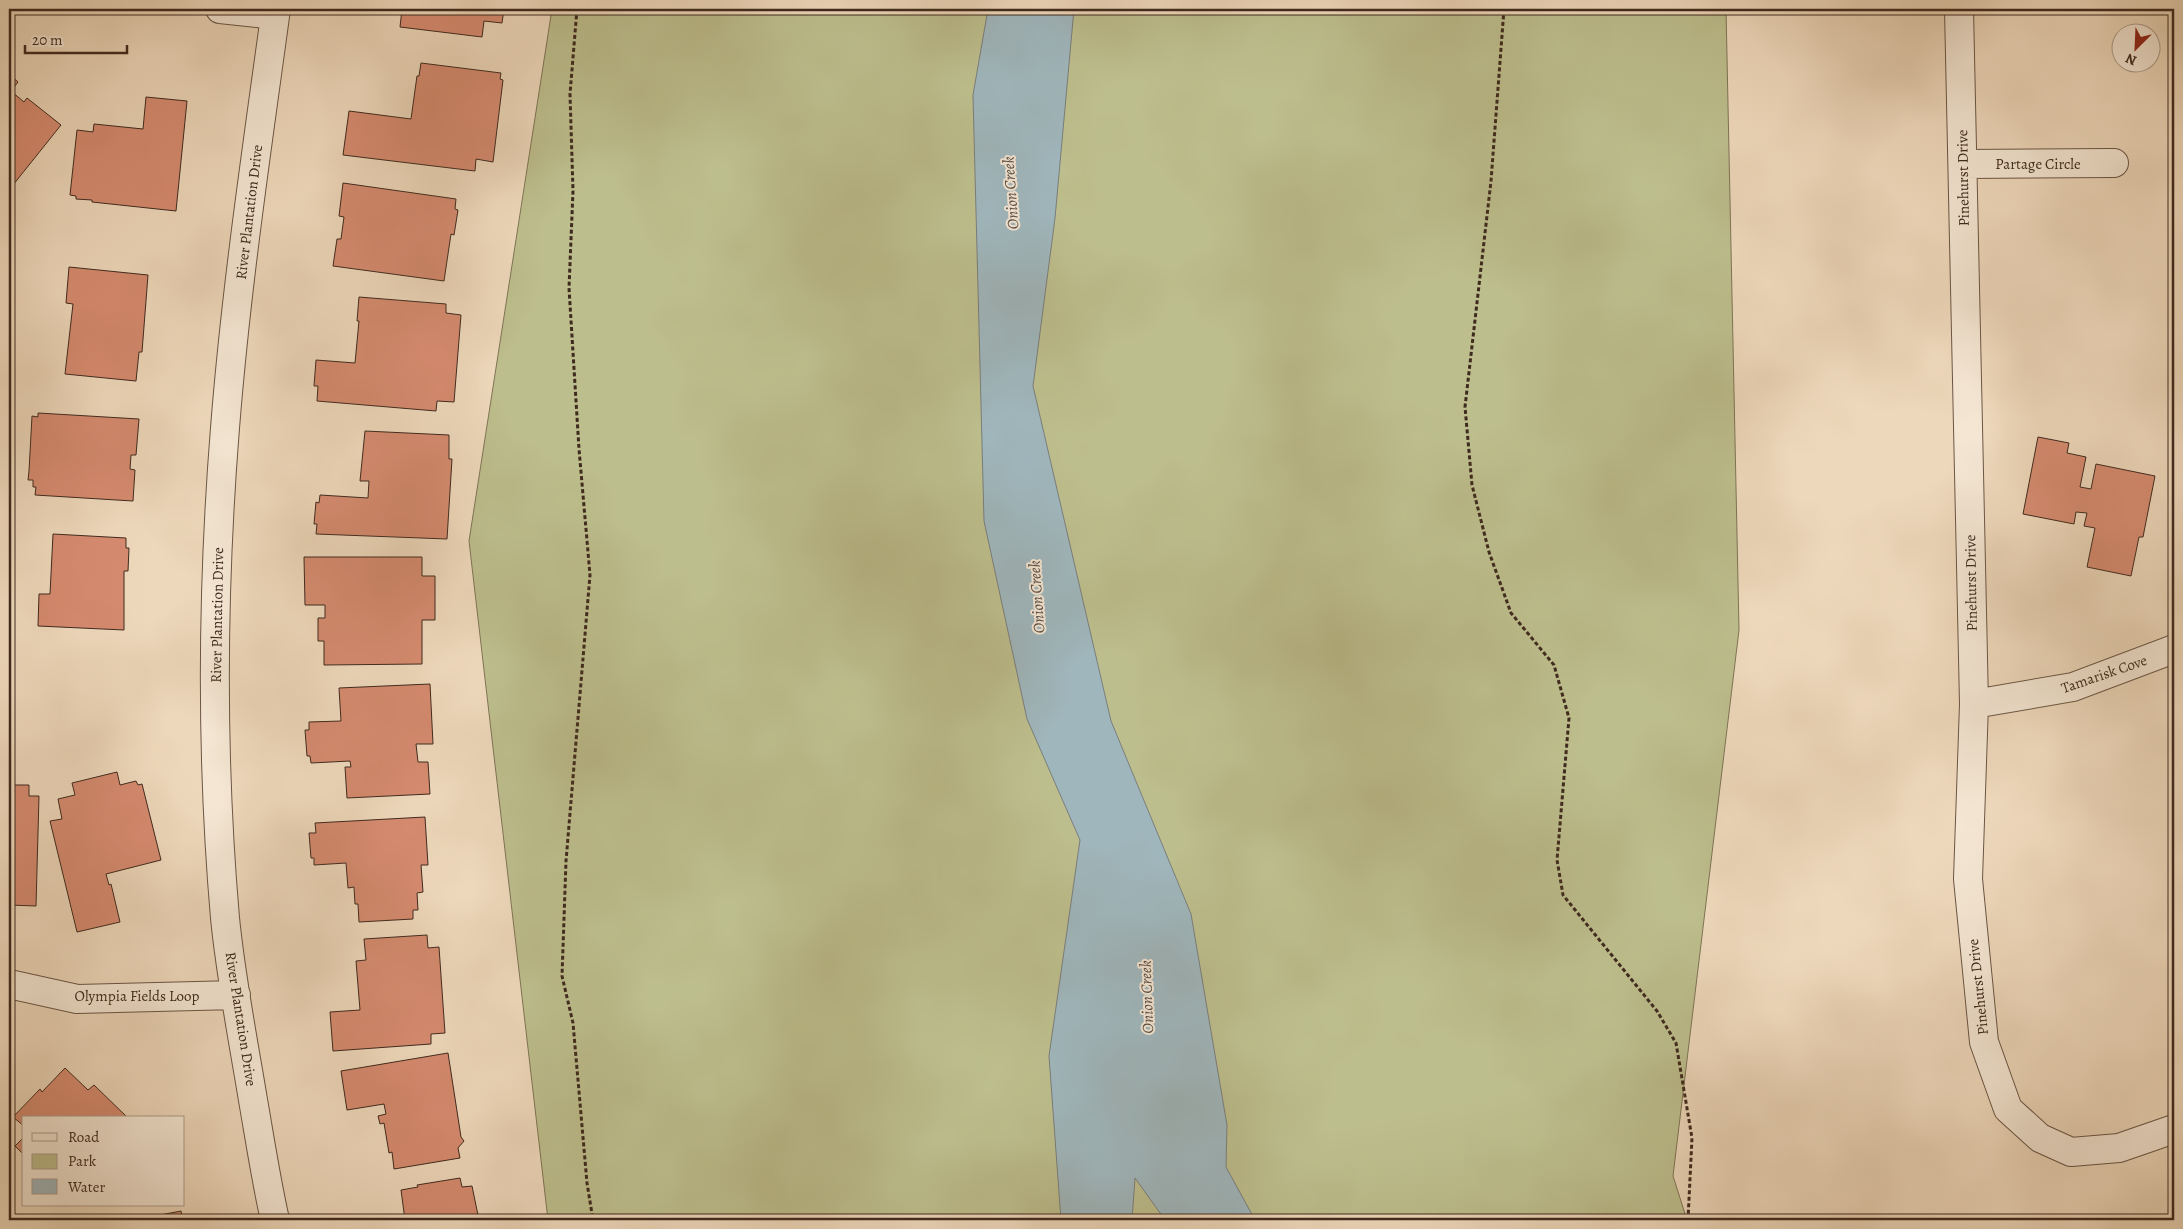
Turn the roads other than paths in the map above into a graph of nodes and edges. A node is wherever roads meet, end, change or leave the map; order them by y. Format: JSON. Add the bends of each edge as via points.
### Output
{"nodes":[{"id":1,"x":220,"y":9,"type":"edge"},
{"id":2,"x":1959,"y":9,"type":"edge"},
{"id":3,"x":275,"y":12,"type":"edge"},
{"id":4,"x":2114,"y":163,"type":"dead end"},
{"id":5,"x":1963,"y":164,"type":"junction"},
{"id":6,"x":2174,"y":649,"type":"edge"},
{"id":7,"x":1974,"y":704,"type":"junction"},
{"id":8,"x":9,"y":984,"type":"edge"},
{"id":9,"x":236,"y":995,"type":"junction"},
{"id":10,"x":2174,"y":1130,"type":"edge"},
{"id":11,"x":275,"y":1220,"type":"edge"}],
"edges":[{"from":1,"to":3,"type":"street"},
{"from":2,"to":5,"type":"street","name":"Pinehurst Drive"},
{"from":3,"to":9,"type":"street","name":"River Plantation Drive","via":[[224,428],[216,571],[215,708],[219,820],[226,920]]},
{"from":4,"to":5,"type":"street","name":"Partage Circle"},
{"from":5,"to":7,"type":"street","name":"Pinehurst Drive"},
{"from":6,"to":7,"type":"street","name":"Tamarisk Cove","via":[[2073,687]]},
{"from":7,"to":10,"type":"street","name":"Pinehurst Drive","via":[[1968,879],[1984,1042],[2008,1109],[2040,1138],[2071,1152],[2119,1148]]},
{"from":8,"to":9,"type":"street","name":"Olympia Fields Loop","via":[[77,999]]},
{"from":9,"to":11,"type":"street","name":"River Plantation Drive"}]}
